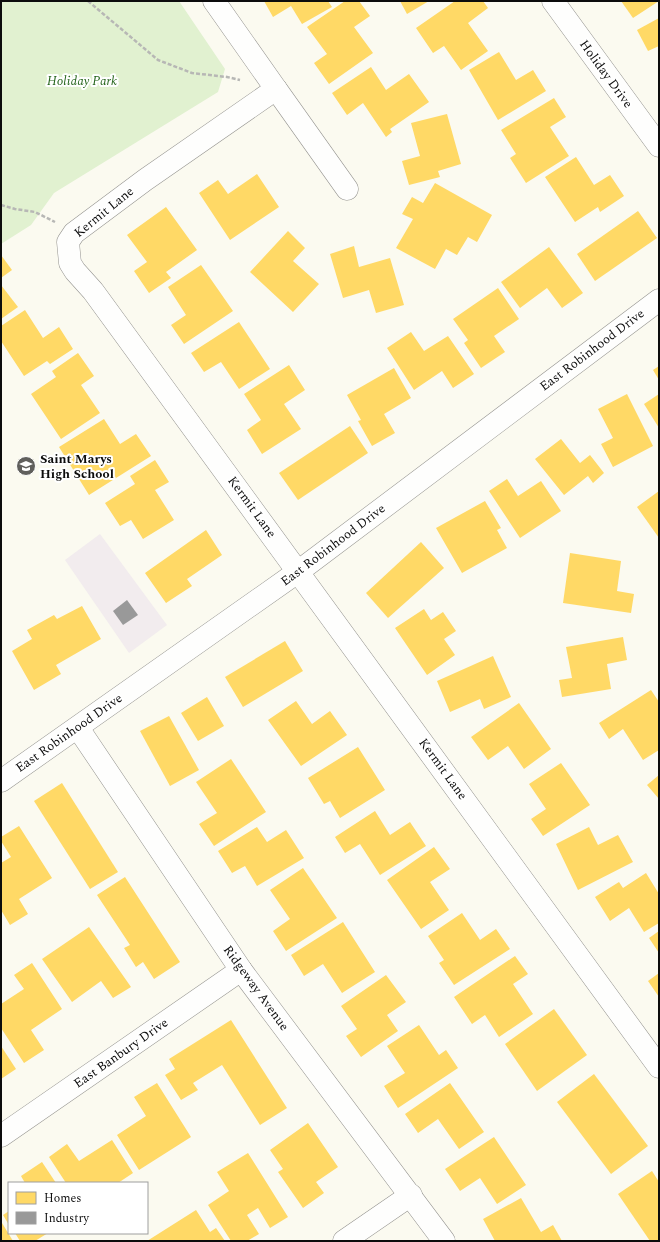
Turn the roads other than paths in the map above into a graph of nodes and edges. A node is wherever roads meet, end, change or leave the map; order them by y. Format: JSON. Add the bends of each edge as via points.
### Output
{"nodes":[{"id":1,"x":214,"y":1,"type":"edge"},
{"id":2,"x":553,"y":1,"type":"edge"},
{"id":3,"x":276,"y":89,"type":"junction"},
{"id":4,"x":659,"y":146,"type":"edge"},
{"id":5,"x":347,"y":189,"type":"dead end"},
{"id":6,"x":659,"y":300,"type":"edge"},
{"id":7,"x":299,"y":571,"type":"junction"},
{"id":8,"x":78,"y":728,"type":"junction"},
{"id":9,"x":1,"y":781,"type":"edge"},
{"id":10,"x":241,"y":970,"type":"junction"},
{"id":11,"x":659,"y":1067,"type":"edge"},
{"id":12,"x":1,"y":1136,"type":"edge"},
{"id":13,"x":411,"y":1195,"type":"junction"},
{"id":14,"x":344,"y":1241,"type":"edge"},
{"id":15,"x":444,"y":1241,"type":"edge"}],
"edges":[{"from":1,"to":3,"type":"street"},
{"from":2,"to":4,"type":"street","name":"Holiday Drive"},
{"from":3,"to":5,"type":"street"},
{"from":3,"to":7,"type":"street","name":"Kermit Lane","via":[[145,180],[74,233],[68,242],[70,263],[75,271],[94,291]]},
{"from":6,"to":7,"type":"street","name":"East Robinhood Drive"},
{"from":7,"to":8,"type":"street","name":"East Robinhood Drive"},
{"from":7,"to":11,"type":"street","name":"Kermit Lane"},
{"from":8,"to":9,"type":"street","name":"East Robinhood Drive"},
{"from":8,"to":10,"type":"street","name":"Ridgeway Avenue"},
{"from":10,"to":12,"type":"street","name":"East Banbury Drive"},
{"from":10,"to":13,"type":"street","name":"Ridgeway Avenue"},
{"from":13,"to":14,"type":"street"},
{"from":13,"to":15,"type":"street","name":"Ridgeway Avenue"}]}
